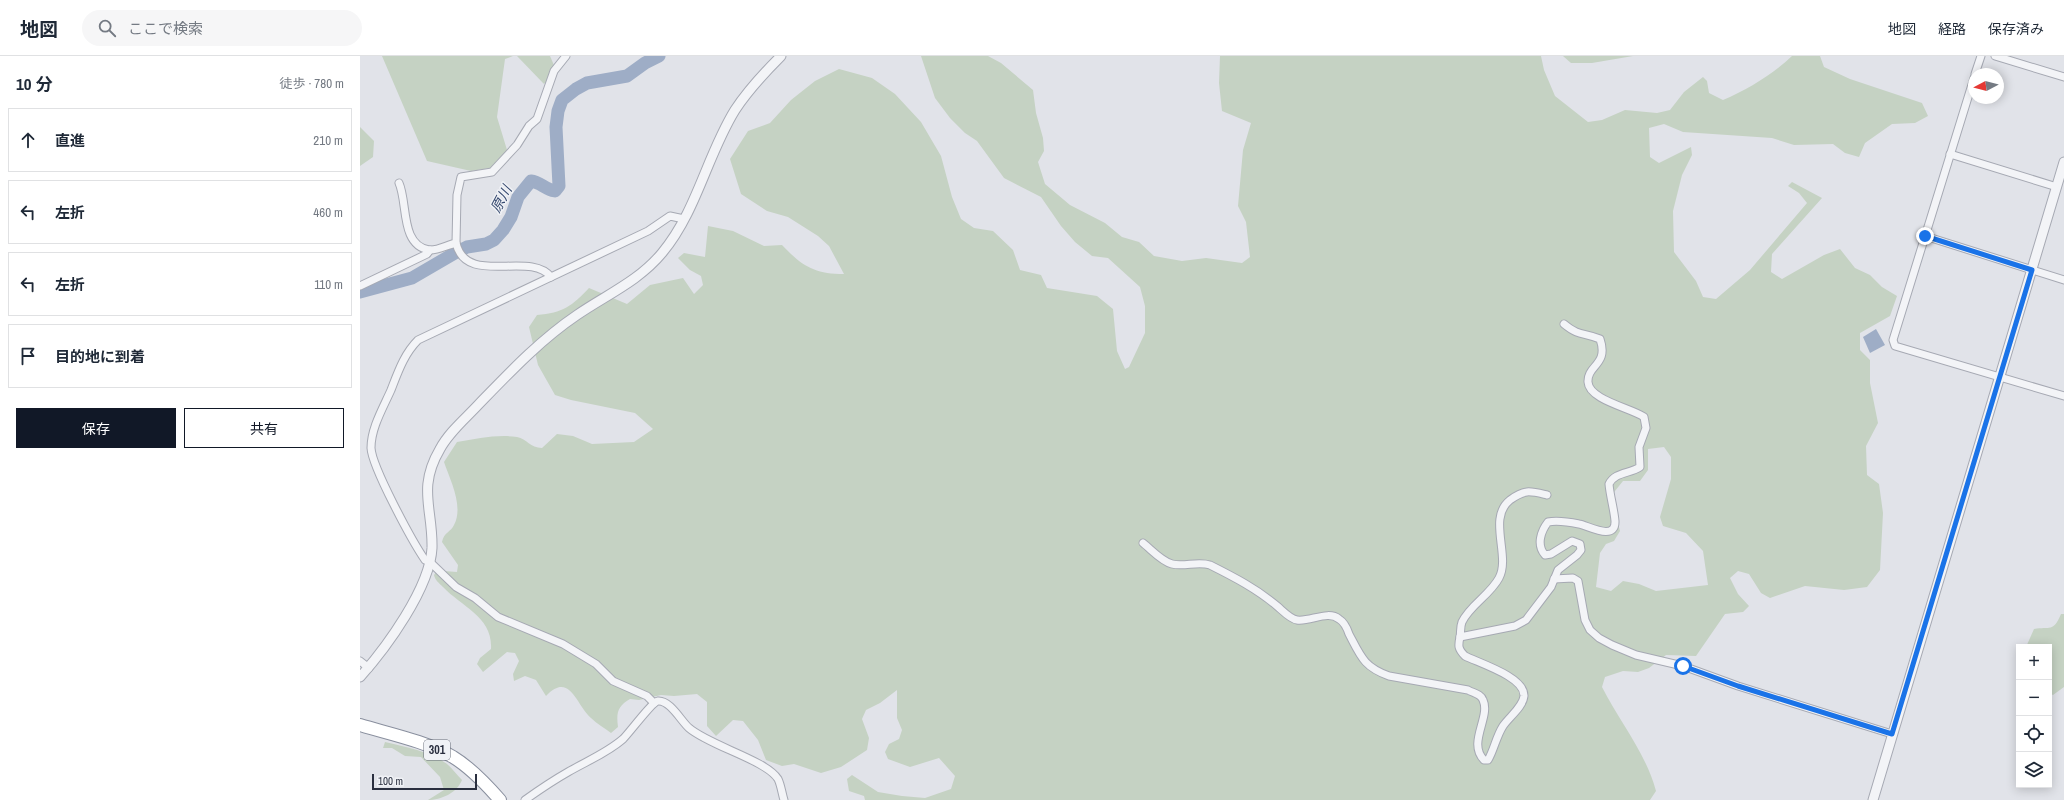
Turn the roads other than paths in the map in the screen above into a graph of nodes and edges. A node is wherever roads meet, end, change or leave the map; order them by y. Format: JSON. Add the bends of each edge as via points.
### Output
{"nodes":[{"id":1,"x":566,"y":56,"type":"edge"},
{"id":2,"x":781,"y":56,"type":"edge"},
{"id":3,"x":1980,"y":56,"type":"edge"},
{"id":4,"x":1995,"y":56,"type":"edge"},
{"id":5,"x":1977,"y":68,"type":"edge"},
{"id":6,"x":2064,"y":77,"type":"edge"},
{"id":7,"x":1968,"y":97,"type":"edge"},
{"id":8,"x":1950,"y":154,"type":"junction"},
{"id":9,"x":2064,"y":162,"type":"edge"},
{"id":10,"x":400,"y":183,"type":"dead end"},
{"id":11,"x":2056,"y":187,"type":"junction"},
{"id":12,"x":684,"y":218,"type":"junction"},
{"id":13,"x":1925,"y":236,"type":"junction"},
{"id":14,"x":458,"y":249,"type":"junction"},
{"id":15,"x":430,"y":250,"type":"junction"},
{"id":16,"x":2032,"y":270,"type":"junction"},
{"id":17,"x":551,"y":277,"type":"junction"},
{"id":18,"x":2064,"y":280,"type":"edge"},
{"id":19,"x":360,"y":286,"type":"edge"},
{"id":20,"x":1564,"y":324,"type":"dead end"},
{"id":21,"x":1999,"y":377,"type":"junction"},
{"id":22,"x":2064,"y":396,"type":"edge"},
{"id":23,"x":1547,"y":495,"type":"dead end"},
{"id":24,"x":1143,"y":543,"type":"dead end"},
{"id":25,"x":430,"y":562,"type":"junction"},
{"id":26,"x":1554,"y":579,"type":"junction"},
{"id":27,"x":1460,"y":637,"type":"junction"},
{"id":28,"x":360,"y":661,"type":"edge"},
{"id":29,"x":368,"y":668,"type":"junction"},
{"id":30,"x":360,"y":677,"type":"edge"},
{"id":31,"x":654,"y":703,"type":"junction"},
{"id":32,"x":360,"y":725,"type":"edge"},
{"id":33,"x":1892,"y":734,"type":"junction"},
{"id":34,"x":500,"y":800,"type":"edge"},
{"id":35,"x":525,"y":800,"type":"edge"},
{"id":36,"x":784,"y":800,"type":"edge"},
{"id":37,"x":1873,"y":800,"type":"edge"}],
"edges":[{"from":1,"to":14,"type":"street","via":[[554,71],[537,118],[528,126],[517,145],[492,172],[460,177],[457,195]]},
{"from":2,"to":12,"type":"street","via":[[735,110]]},
{"from":3,"to":5,"type":"street"},
{"from":4,"to":6,"type":"street"},
{"from":7,"to":8,"type":"street"},
{"from":8,"to":11,"type":"street"},
{"from":8,"to":13,"type":"street"},
{"from":9,"to":11,"type":"street"},
{"from":10,"to":15,"type":"street","via":[[408,230],[420,247]]},
{"from":11,"to":16,"type":"street"},
{"from":12,"to":17,"type":"street","via":[[670,216],[648,232]]},
{"from":12,"to":25,"type":"street","via":[[667,247],[649,268],[556,329],[482,401],[441,446],[428,475],[427,507],[432,549]]},
{"from":13,"to":16,"type":"street"},
{"from":13,"to":21,"type":"street","via":[[1893,340],[1895,346]]},
{"from":14,"to":15,"type":"street"},
{"from":14,"to":17,"type":"street","via":[[469,262],[478,265],[541,269]]},
{"from":15,"to":19,"type":"street","via":[[427,254]]},
{"from":16,"to":18,"type":"street"},
{"from":16,"to":21,"type":"street"},
{"from":17,"to":25,"type":"street","via":[[418,340],[405,355],[372,435],[372,457],[420,553]]},
{"from":20,"to":26,"type":"street","via":[[1580,335],[1600,339],[1602,357],[1590,374],[1589,387],[1602,398],[1636,412],[1644,418],[1646,428],[1640,447],[1640,467],[1616,475],[1609,484],[1615,523],[1611,529],[1604,532],[1580,524],[1554,521],[1548,522],[1542,530],[1540,536],[1542,552],[1545,555],[1572,541],[1580,544],[1581,550],[1558,570]]},
{"from":21,"to":22,"type":"street"},
{"from":21,"to":33,"type":"street"},
{"from":23,"to":27,"type":"street","via":[[1521,492],[1504,505],[1501,512],[1500,534],[1502,573],[1462,622]]},
{"from":24,"to":27,"type":"street","via":[[1163,560],[1173,564],[1201,562],[1215,567],[1263,594],[1297,620],[1328,616],[1338,618],[1361,657],[1377,672],[1468,690],[1480,695],[1484,701],[1484,710],[1478,737],[1479,751],[1480,757],[1488,760],[1504,725],[1520,706],[1524,696],[1515,680],[1465,656],[1458,645]]},
{"from":25,"to":29,"type":"street","via":[[424,582],[414,600]]},
{"from":25,"to":31,"type":"street","via":[[456,587],[475,598],[498,617],[564,644],[596,664],[612,681],[646,696]]},
{"from":26,"to":27,"type":"street","via":[[1551,587],[1526,620],[1515,626]]},
{"from":26,"to":33,"type":"street","via":[[1573,578],[1578,581],[1585,620],[1590,630],[1612,645],[1636,655],[1683,666],[1738,686]]},
{"from":28,"to":29,"type":"street"},
{"from":29,"to":30,"type":"street"},
{"from":31,"to":35,"type":"street","via":[[637,725],[612,748],[566,773]]},
{"from":31,"to":36,"type":"street","via":[[664,702],[698,735],[746,757],[773,774],[778,780]]},
{"from":32,"to":34,"type":"highway","number":"301","via":[[431,747],[453,757],[471,770]]},
{"from":33,"to":37,"type":"street"}]}
